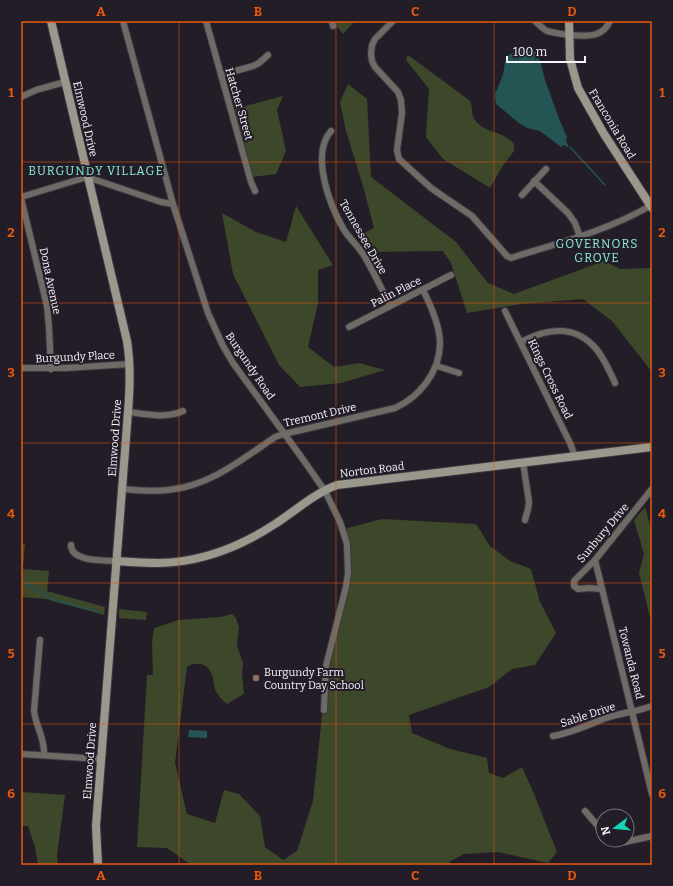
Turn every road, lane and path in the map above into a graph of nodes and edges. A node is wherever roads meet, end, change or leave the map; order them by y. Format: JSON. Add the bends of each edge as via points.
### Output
{"nodes":[{"id":1,"x":51,"y":21,"type":"edge"},
{"id":2,"x":123,"y":21,"type":"edge"},
{"id":3,"x":206,"y":21,"type":"edge"},
{"id":4,"x":394,"y":21,"type":"edge"},
{"id":5,"x":535,"y":21,"type":"edge"},
{"id":6,"x":569,"y":21,"type":"edge"},
{"id":7,"x":610,"y":21,"type":"edge"},
{"id":8,"x":569,"y":35,"type":"junction"},
{"id":9,"x":268,"y":55,"type":"dead end"},
{"id":10,"x":221,"y":75,"type":"junction"},
{"id":11,"x":65,"y":82,"type":"junction"},
{"id":12,"x":21,"y":97,"type":"edge"},
{"id":13,"x":331,"y":131,"type":"dead end"},
{"id":14,"x":546,"y":169,"type":"dead end"},
{"id":15,"x":87,"y":177,"type":"junction"},
{"id":16,"x":534,"y":182,"type":"junction"},
{"id":17,"x":255,"y":191,"type":"dead end"},
{"id":18,"x":522,"y":195,"type":"dead end"},
{"id":19,"x":21,"y":197,"type":"edge"},
{"id":20,"x":173,"y":204,"type":"junction"},
{"id":21,"x":651,"y":207,"type":"edge"},
{"id":22,"x":580,"y":237,"type":"junction"},
{"id":23,"x":451,"y":275,"type":"dead end"},
{"id":24,"x":423,"y":290,"type":"junction"},
{"id":25,"x":390,"y":306,"type":"junction"},
{"id":26,"x":505,"y":312,"type":"dead end"},
{"id":27,"x":349,"y":327,"type":"dead end"},
{"id":28,"x":521,"y":342,"type":"junction"},
{"id":29,"x":130,"y":364,"type":"junction"},
{"id":30,"x":437,"y":366,"type":"junction"},
{"id":31,"x":21,"y":368,"type":"edge"},
{"id":32,"x":51,"y":369,"type":"junction"},
{"id":33,"x":459,"y":373,"type":"dead end"},
{"id":34,"x":615,"y":383,"type":"dead end"},
{"id":35,"x":182,"y":411,"type":"dead end"},
{"id":36,"x":128,"y":412,"type":"junction"},
{"id":37,"x":284,"y":434,"type":"junction"},
{"id":38,"x":652,"y":447,"type":"edge"},
{"id":39,"x":575,"y":456,"type":"junction"},
{"id":40,"x":524,"y":462,"type":"junction"},
{"id":41,"x":122,"y":489,"type":"junction"},
{"id":42,"x":652,"y":489,"type":"edge"},
{"id":43,"x":325,"y":491,"type":"junction"},
{"id":44,"x":525,"y":520,"type":"dead end"},
{"id":45,"x":71,"y":545,"type":"dead end"},
{"id":46,"x":595,"y":560,"type":"junction"},
{"id":47,"x":116,"y":561,"type":"junction"},
{"id":48,"x":602,"y":589,"type":"junction"},
{"id":49,"x":40,"y":640,"type":"dead end"},
{"id":50,"x":652,"y":706,"type":"edge"},
{"id":51,"x":324,"y":710,"type":"dead end"},
{"id":52,"x":632,"y":712,"type":"junction"},
{"id":53,"x":553,"y":736,"type":"dead end"},
{"id":54,"x":21,"y":754,"type":"edge"},
{"id":55,"x":44,"y":755,"type":"junction"},
{"id":56,"x":101,"y":759,"type":"junction"},
{"id":57,"x":650,"y":774,"type":"edge"},
{"id":58,"x":652,"y":794,"type":"edge"},
{"id":59,"x":585,"y":811,"type":"dead end"},
{"id":60,"x":595,"y":823,"type":"edge"},
{"id":61,"x":652,"y":836,"type":"edge"},
{"id":62,"x":635,"y":840,"type":"edge"},
{"id":63,"x":98,"y":865,"type":"edge"}],
"edges":[{"from":1,"to":11,"type":"street","name":"Elmwood Drive"},
{"from":2,"to":20,"type":"street","name":"Burgundy Road"},
{"from":3,"to":10,"type":"street","name":"Hatcher Street"},
{"from":4,"to":22,"type":"street","via":[[375,39],[371,54],[376,67],[400,96],[402,113],[397,150],[402,163],[431,188],[472,216],[511,258]]},
{"from":5,"to":8,"type":"street","via":[[549,32]]},
{"from":6,"to":8,"type":"street","name":"Franconia Road"},
{"from":7,"to":8,"type":"street","via":[[603,31],[593,36]]},
{"from":8,"to":21,"type":"street","name":"Franconia Road","via":[[572,70],[580,94]]},
{"from":9,"to":10,"type":"street","via":[[253,66]]},
{"from":10,"to":17,"type":"street","name":"Hatcher Street"},
{"from":11,"to":12,"type":"street"},
{"from":11,"to":15,"type":"street","name":"Elmwood Drive"},
{"from":13,"to":25,"type":"street","name":"Tennessee Drive","via":[[323,146],[323,168],[332,207],[345,231],[364,256]]},
{"from":14,"to":16,"type":"street"},
{"from":15,"to":19,"type":"street"},
{"from":15,"to":20,"type":"street"},
{"from":15,"to":29,"type":"street","name":"Elmwood Drive","via":[[125,333]]},
{"from":16,"to":18,"type":"street"},
{"from":16,"to":22,"type":"street","via":[[568,213]]},
{"from":19,"to":32,"type":"street","name":"Dona Avenue","via":[[47,306]]},
{"from":20,"to":37,"type":"street","name":"Burgundy Road","via":[[215,330],[234,363]]},
{"from":21,"to":22,"type":"street"},
{"from":23,"to":24,"type":"street","name":"Palin Place"},
{"from":24,"to":25,"type":"street","name":"Palin Place"},
{"from":24,"to":30,"type":"street","name":"Tremont Drive","via":[[436,317],[440,333]]},
{"from":25,"to":27,"type":"street","name":"Palin Place"},
{"from":26,"to":28,"type":"street","name":"Kings Cross Road"},
{"from":28,"to":34,"type":"street","via":[[551,331],[578,336],[598,351]]},
{"from":28,"to":39,"type":"street","name":"Kings Cross Road"},
{"from":29,"to":32,"type":"street","name":"Burgundy Place"},
{"from":29,"to":36,"type":"street","name":"Elmwood Drive"},
{"from":30,"to":33,"type":"street"},
{"from":30,"to":37,"type":"street","name":"Tremont Drive","via":[[417,394],[400,406]]},
{"from":31,"to":32,"type":"street","name":"Burgundy Place"},
{"from":35,"to":36,"type":"street","via":[[166,416]]},
{"from":36,"to":41,"type":"street","name":"Elmwood Drive"},
{"from":37,"to":41,"type":"street","name":"Tremont Drive","via":[[275,437],[223,472],[198,484],[167,490]]},
{"from":37,"to":43,"type":"street","name":"Burgundy Road"},
{"from":38,"to":39,"type":"street","name":"Norton Road"},
{"from":39,"to":40,"type":"street","name":"Norton Road"},
{"from":40,"to":43,"type":"street","name":"Norton Road","via":[[342,484]]},
{"from":40,"to":44,"type":"street","via":[[529,502]]},
{"from":41,"to":47,"type":"street","name":"Elmwood Drive"},
{"from":42,"to":46,"type":"street","name":"Sunbury Drive"},
{"from":43,"to":47,"type":"street","name":"Norton Road","via":[[260,534],[218,553],[171,563]]},
{"from":43,"to":51,"type":"street","name":"Burgundy Road","via":[[340,522],[346,544],[348,573],[326,666]]},
{"from":45,"to":47,"type":"street","name":"Norton Road","via":[[71,549],[79,557]]},
{"from":46,"to":48,"type":"street","name":"Towanda Road"},
{"from":46,"to":48,"type":"street","name":"Sunbury Drive","via":[[574,583],[578,589]]},
{"from":47,"to":56,"type":"street","name":"Elmwood Drive"},
{"from":48,"to":52,"type":"street","name":"Towanda Road"},
{"from":49,"to":55,"type":"street","via":[[34,711],[44,744]]},
{"from":50,"to":52,"type":"street","name":"Sable Drive"},
{"from":52,"to":53,"type":"street","name":"Sable Drive","via":[[604,718],[578,730]]},
{"from":52,"to":57,"type":"street","name":"Towanda Road"},
{"from":54,"to":55,"type":"street"},
{"from":55,"to":56,"type":"street"},
{"from":56,"to":63,"type":"street","name":"Elmwood Drive","via":[[96,826]]},
{"from":57,"to":58,"type":"street","name":"Towanda Road"},
{"from":59,"to":60,"type":"street"},
{"from":61,"to":62,"type":"street"}]}
